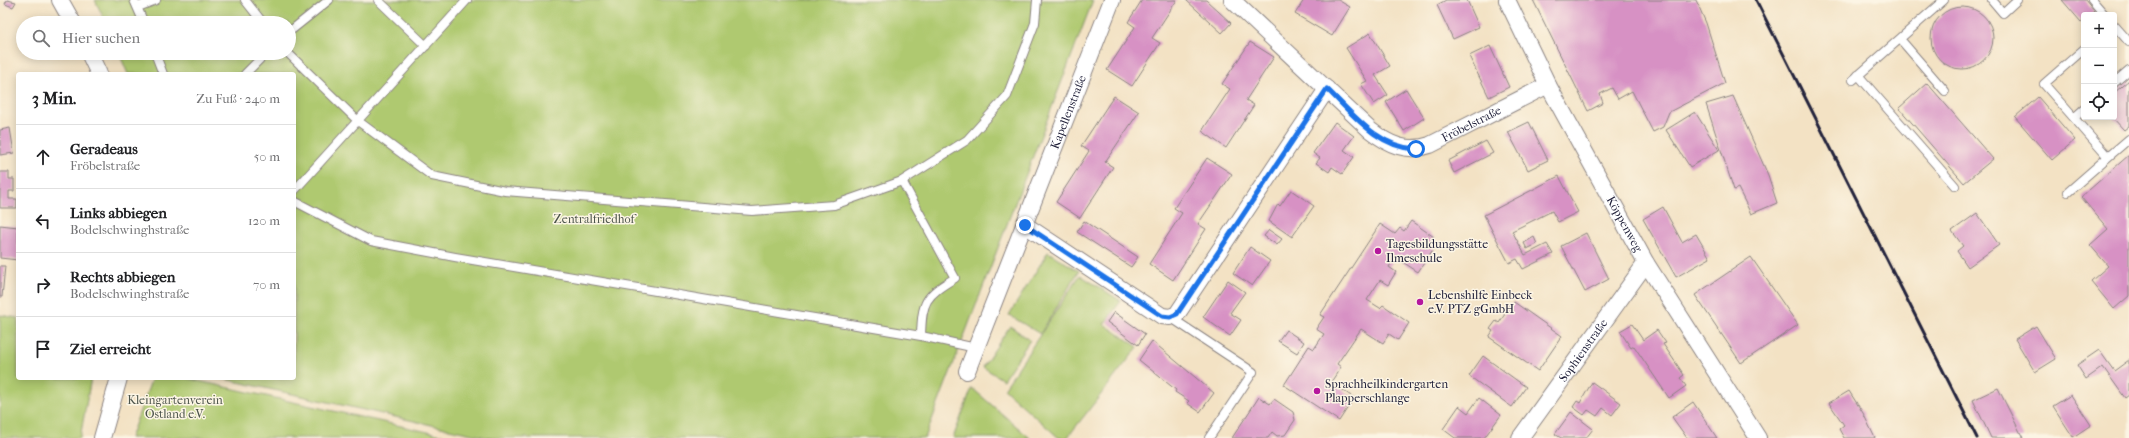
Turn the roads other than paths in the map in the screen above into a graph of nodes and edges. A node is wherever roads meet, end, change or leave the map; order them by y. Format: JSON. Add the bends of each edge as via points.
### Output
{"nodes":[{"id":1,"x":60,"y":0,"type":"edge"},
{"id":2,"x":156,"y":0,"type":"edge"},
{"id":3,"x":245,"y":0,"type":"edge"},
{"id":4,"x":329,"y":0,"type":"edge"},
{"id":5,"x":378,"y":0,"type":"edge"},
{"id":6,"x":467,"y":0,"type":"edge"},
{"id":7,"x":1037,"y":0,"type":"edge"},
{"id":8,"x":1112,"y":0,"type":"edge"},
{"id":9,"x":1232,"y":0,"type":"edge"},
{"id":10,"x":1507,"y":0,"type":"edge"},
{"id":11,"x":1944,"y":0,"type":"edge"},
{"id":12,"x":1992,"y":0,"type":"edge"},
{"id":13,"x":2017,"y":0,"type":"edge"},
{"id":14,"x":2092,"y":0,"type":"edge"},
{"id":15,"x":136,"y":4,"type":"edge"},
{"id":16,"x":2102,"y":12,"type":"edge"},
{"id":17,"x":69,"y":16,"type":"edge"},
{"id":18,"x":141,"y":16,"type":"edge"},
{"id":19,"x":258,"y":16,"type":"edge"},
{"id":20,"x":296,"y":26,"type":"edge"},
{"id":21,"x":2117,"y":28,"type":"edge"},
{"id":22,"x":1900,"y":39,"type":"junction"},
{"id":23,"x":2129,"y":42,"type":"edge"},
{"id":24,"x":426,"y":46,"type":"junction"},
{"id":25,"x":2081,"y":52,"type":"edge"},
{"id":26,"x":92,"y":60,"type":"edge"},
{"id":27,"x":158,"y":60,"type":"edge"},
{"id":28,"x":259,"y":60,"type":"edge"},
{"id":29,"x":295,"y":60,"type":"edge"},
{"id":30,"x":2129,"y":70,"type":"edge"},
{"id":31,"x":98,"y":72,"type":"edge"},
{"id":32,"x":162,"y":72,"type":"edge"},
{"id":33,"x":247,"y":72,"type":"edge"},
{"id":34,"x":2117,"y":80,"type":"edge"},
{"id":35,"x":1548,"y":85,"type":"junction"},
{"id":36,"x":1327,"y":89,"type":"junction"},
{"id":37,"x":1945,"y":91,"type":"dead end"},
{"id":38,"x":2081,"y":112,"type":"edge"},
{"id":39,"x":2074,"y":118,"type":"junction"},
{"id":40,"x":358,"y":121,"type":"junction"},
{"id":41,"x":2129,"y":139,"type":"edge"},
{"id":42,"x":2108,"y":157,"type":"junction"},
{"id":43,"x":902,"y":181,"type":"junction"},
{"id":44,"x":1955,"y":186,"type":"dead end"},
{"id":45,"x":296,"y":189,"type":"edge"},
{"id":46,"x":2068,"y":192,"type":"dead end"},
{"id":47,"x":296,"y":202,"type":"edge"},
{"id":48,"x":1025,"y":225,"type":"junction"},
{"id":49,"x":1646,"y":263,"type":"junction"},
{"id":50,"x":1170,"y":317,"type":"junction"},
{"id":51,"x":921,"y":336,"type":"junction"},
{"id":52,"x":976,"y":348,"type":"junction"},
{"id":53,"x":967,"y":371,"type":"dead end"},
{"id":54,"x":118,"y":380,"type":"edge"},
{"id":55,"x":102,"y":438,"type":"edge"},
{"id":56,"x":1209,"y":438,"type":"edge"},
{"id":57,"x":1520,"y":438,"type":"edge"},
{"id":58,"x":1758,"y":438,"type":"edge"}],
"edges":[{"from":1,"to":17,"type":"street"},
{"from":2,"to":15,"type":"lane"},
{"from":3,"to":19,"type":"lane"},
{"from":4,"to":20,"type":"lane"},
{"from":5,"to":24,"type":"lane"},
{"from":6,"to":24,"type":"lane"},
{"from":7,"to":43,"type":"lane","via":[[1035,23],[1007,96],[967,140]]},
{"from":8,"to":48,"type":"street","name":"Kapellenstraße"},
{"from":9,"to":36,"type":"street","name":"Fröbelstraße"},
{"from":10,"to":35,"type":"street","name":"Köppenweg"},
{"from":11,"to":22,"type":"lane"},
{"from":12,"to":13,"type":"lane","via":[[2003,13]]},
{"from":14,"to":16,"type":"lane"},
{"from":15,"to":18,"type":"lane"},
{"from":21,"to":23,"type":"lane"},
{"from":22,"to":37,"type":"lane"},
{"from":22,"to":44,"type":"lane","via":[[1856,77]]},
{"from":24,"to":40,"type":"lane"},
{"from":25,"to":39,"type":"lane","via":[[2044,84]]},
{"from":26,"to":31,"type":"street"},
{"from":27,"to":32,"type":"lane"},
{"from":28,"to":33,"type":"lane"},
{"from":29,"to":40,"type":"lane"},
{"from":30,"to":34,"type":"lane"},
{"from":35,"to":36,"type":"street","name":"Fröbelstraße","via":[[1430,145],[1416,149],[1398,147],[1381,139]]},
{"from":35,"to":49,"type":"street","name":"Köppenweg"},
{"from":36,"to":50,"type":"street","via":[[1177,314]]},
{"from":38,"to":39,"type":"lane"},
{"from":39,"to":42,"type":"lane"},
{"from":40,"to":43,"type":"lane","via":[[432,176],[506,191],[752,211],[834,205]]},
{"from":40,"to":45,"type":"lane"},
{"from":41,"to":42,"type":"lane"},
{"from":42,"to":46,"type":"lane"},
{"from":43,"to":51,"type":"lane","via":[[955,278],[936,289],[926,300],[922,314]]},
{"from":47,"to":51,"type":"lane","via":[[371,241]]},
{"from":48,"to":50,"type":"street","via":[[1162,316]]},
{"from":48,"to":52,"type":"street","name":"Kapellenstraße"},
{"from":49,"to":57,"type":"street","name":"Sophienstraße"},
{"from":49,"to":58,"type":"street","name":"Köppenweg"},
{"from":50,"to":56,"type":"lane","via":[[1253,372]]},
{"from":51,"to":52,"type":"lane"},
{"from":52,"to":53,"type":"street","name":"Kapellenstraße"},
{"from":54,"to":55,"type":"street"}]}
